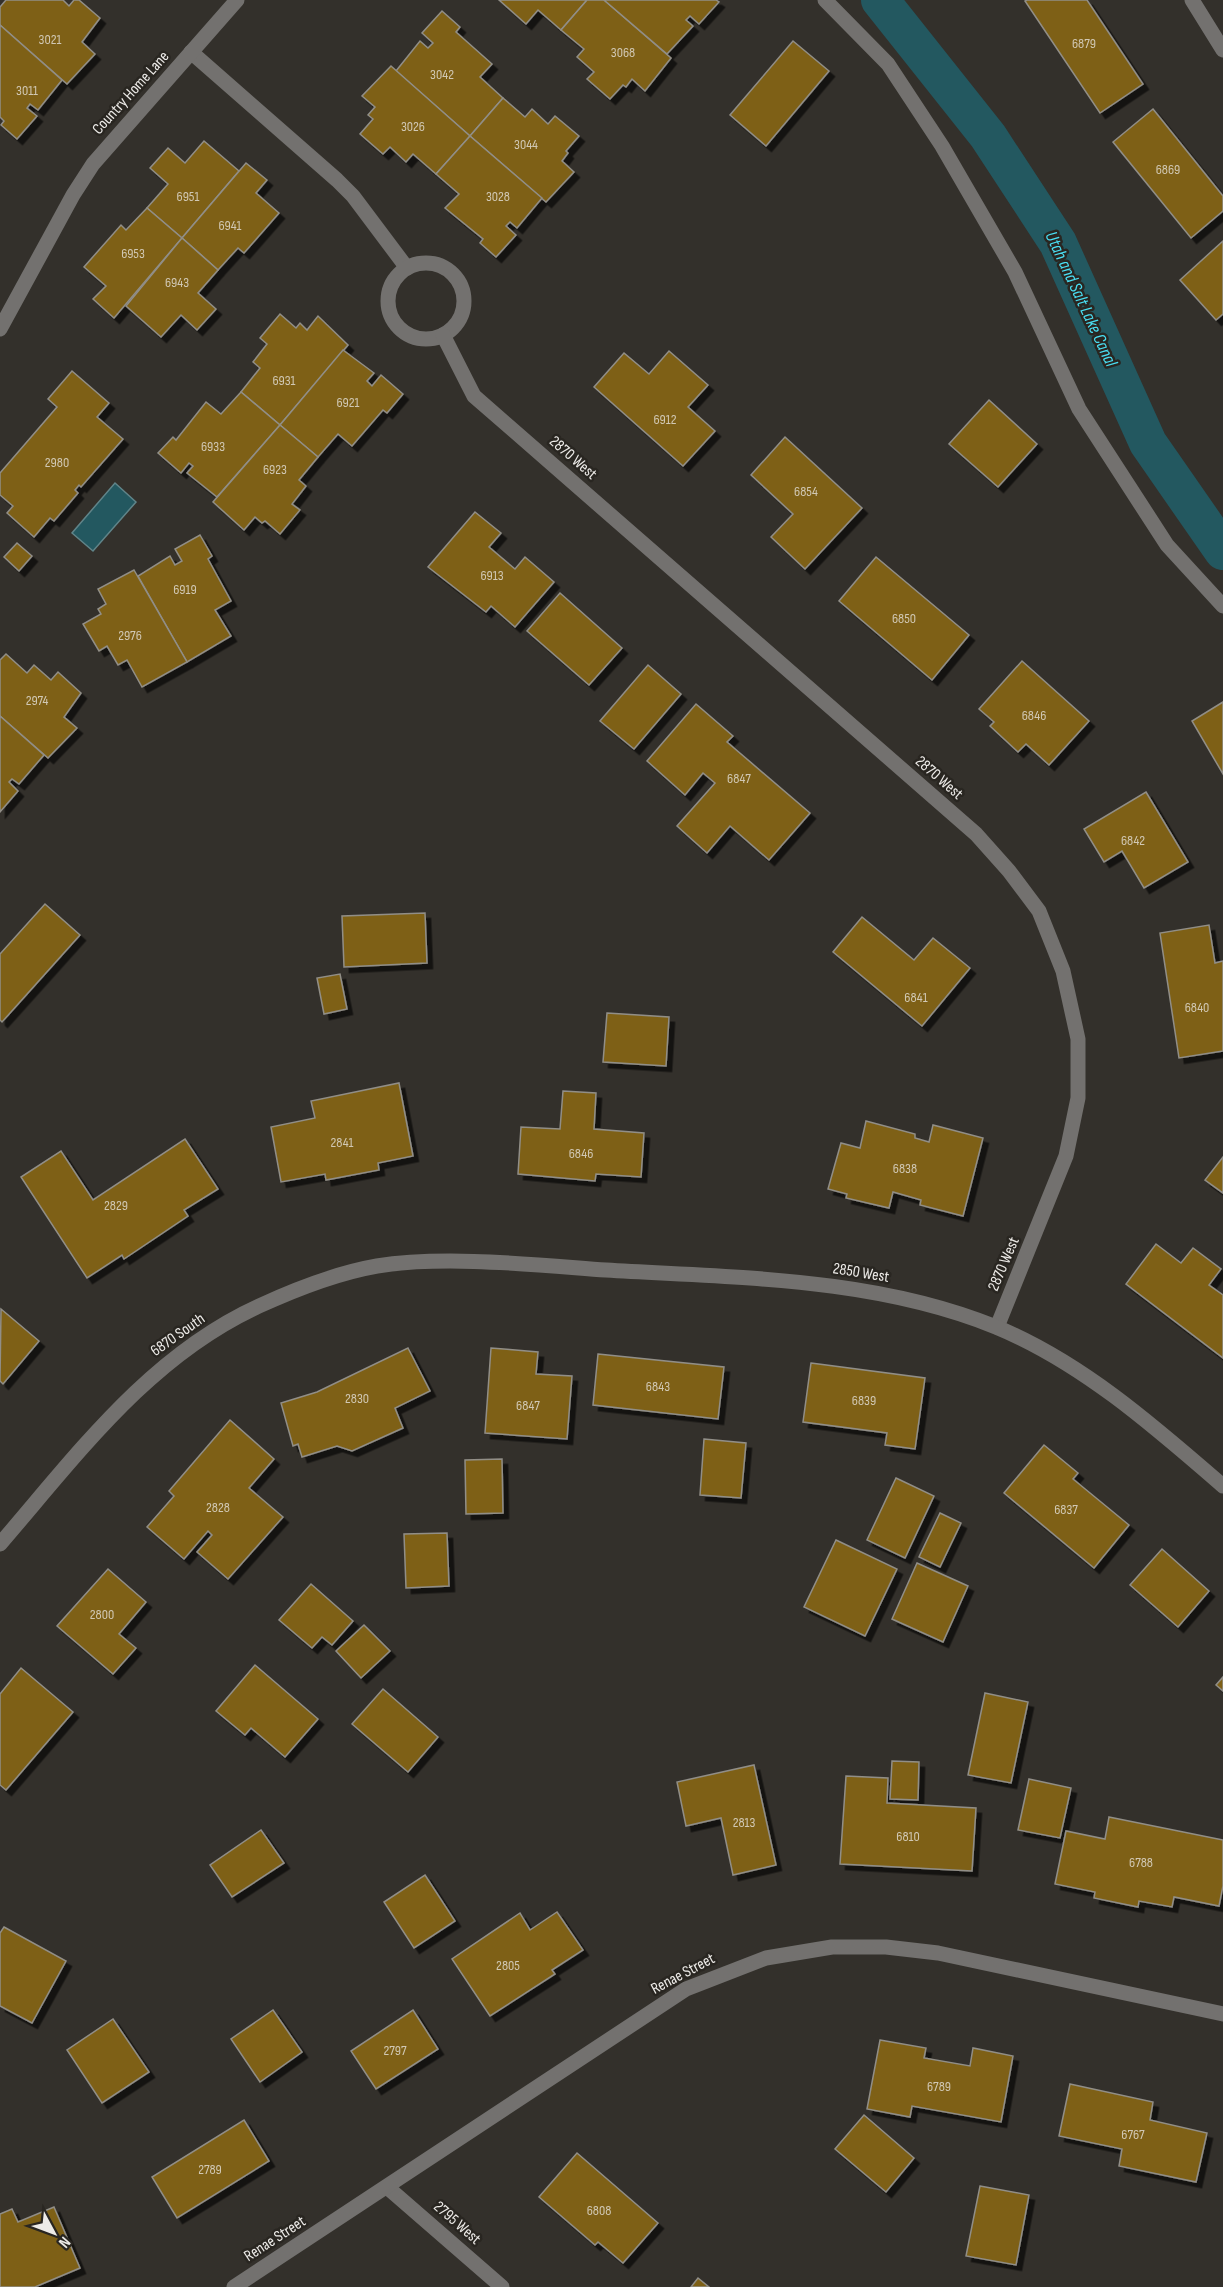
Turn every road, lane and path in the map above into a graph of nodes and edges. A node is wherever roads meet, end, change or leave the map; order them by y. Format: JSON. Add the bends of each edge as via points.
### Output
{"nodes":[{"id":1,"x":237,"y":0,"type":"edge"},
{"id":2,"x":825,"y":0,"type":"edge"},
{"id":3,"x":1192,"y":0,"type":"edge"},
{"id":4,"x":1223,"y":50,"type":"edge"},
{"id":5,"x":191,"y":52,"type":"junction"},
{"id":6,"x":407,"y":268,"type":"junction"},
{"id":7,"x":0,"y":328,"type":"edge"},
{"id":8,"x":443,"y":335,"type":"junction"},
{"id":9,"x":1223,"y":606,"type":"edge"},
{"id":10,"x":439,"y":1262,"type":"joint"},
{"id":11,"x":997,"y":1327,"type":"junction"},
{"id":12,"x":1223,"y":1486,"type":"edge"},
{"id":13,"x":0,"y":1544,"type":"edge"},
{"id":14,"x":1223,"y":2014,"type":"edge"},
{"id":15,"x":387,"y":2187,"type":"junction"},
{"id":16,"x":234,"y":2287,"type":"edge"},
{"id":17,"x":502,"y":2287,"type":"edge"}],
"edges":[{"from":1,"to":5,"type":"street"},
{"from":2,"to":9,"type":"street","via":[[888,64],[942,146],[1015,272],[1078,409],[1167,545]]},
{"from":3,"to":4,"type":"street"},
{"from":5,"to":6,"type":"street","name":"Country Home Lane","via":[[345,188]]},
{"from":5,"to":7,"type":"street","name":"Country Home Lane","via":[[118,133],[72,195]]},
{"from":6,"to":8,"type":"street","via":[[392,282],[388,294],[391,319],[409,337],[422,340]]},
{"from":6,"to":8,"type":"street","via":[[436,264],[448,269],[463,289],[462,314]]},
{"from":8,"to":11,"type":"street","name":"2870 West","via":[[474,396],[976,834],[1039,911],[1063,971],[1078,1039],[1078,1098],[1066,1156]]},
{"from":10,"to":11,"type":"street","name":"2850 West","via":[[803,1282],[902,1298]]},
{"from":10,"to":13,"type":"street","name":"6870 South","via":[[378,1266],[316,1283],[256,1307],[201,1339],[153,1374],[110,1417]]},
{"from":11,"to":12,"type":"street","name":"2850 West","via":[[1065,1364],[1153,1425]]},
{"from":14,"to":15,"type":"street","name":"Renae Street","via":[[938,1953],[832,1947],[766,1958],[686,1989]]},
{"from":15,"to":16,"type":"street","name":"Renae Street"},
{"from":15,"to":17,"type":"street","name":"2795 West"}]}
